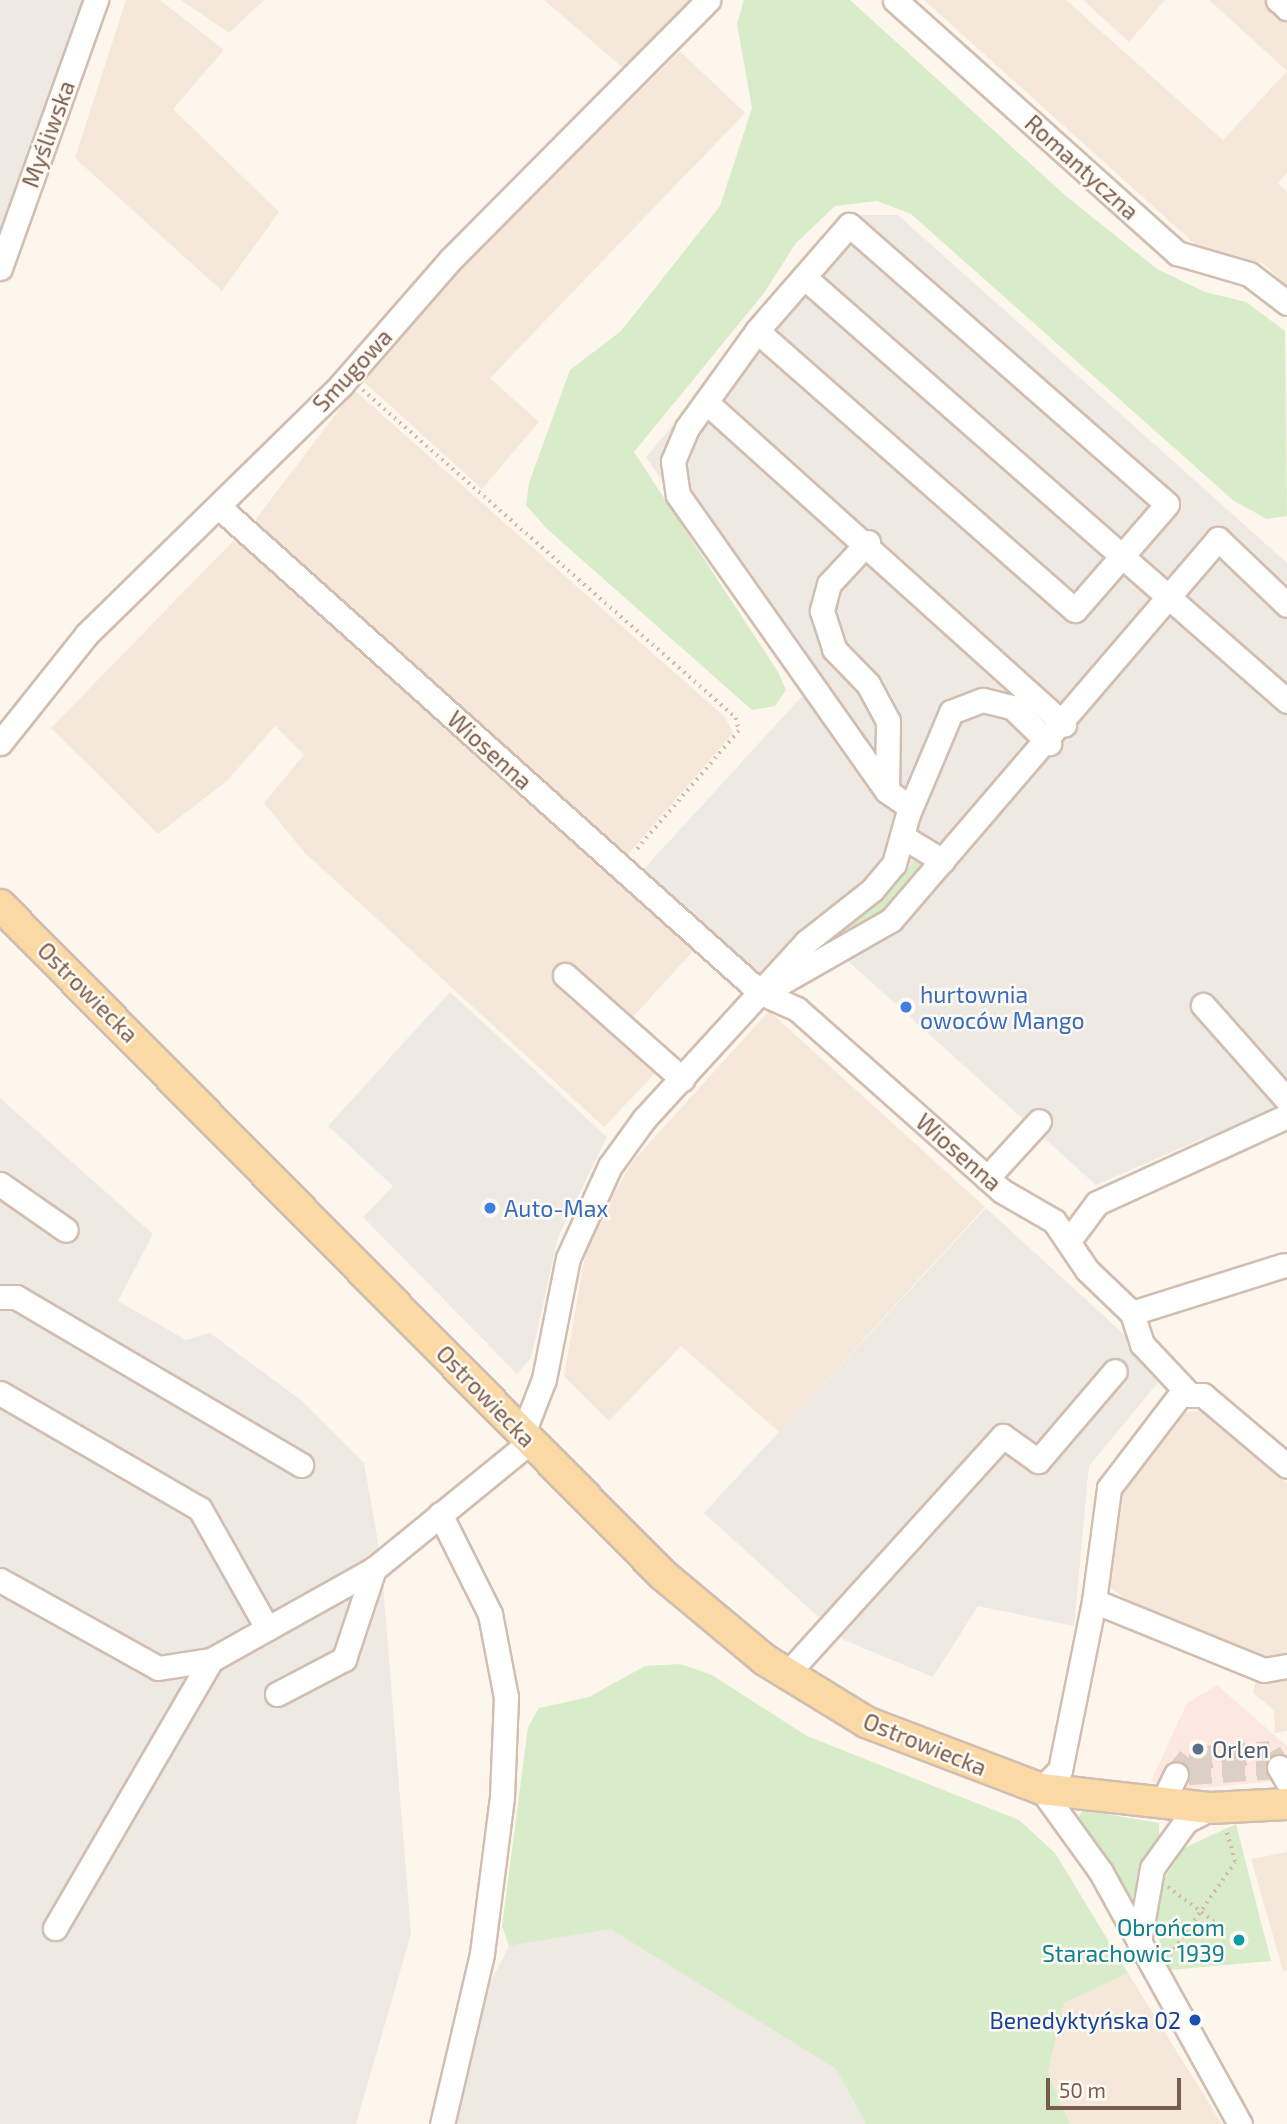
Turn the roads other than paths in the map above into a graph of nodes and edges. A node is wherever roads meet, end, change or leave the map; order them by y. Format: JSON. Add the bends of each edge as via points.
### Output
{"nodes":[{"id":1,"x":96,"y":0,"type":"edge"},
{"id":2,"x":708,"y":0,"type":"edge"},
{"id":3,"x":895,"y":0,"type":"edge"},
{"id":4,"x":1278,"y":0,"type":"edge"},
{"id":5,"x":1287,"y":8,"type":"edge"},
{"id":6,"x":0,"y":268,"type":"edge"},
{"id":7,"x":804,"y":277,"type":"junction"},
{"id":8,"x":1287,"y":303,"type":"edge"},
{"id":9,"x":757,"y":331,"type":"junction"},
{"id":10,"x":706,"y":402,"type":"junction"},
{"id":11,"x":219,"y":507,"type":"junction"},
{"id":12,"x":868,"y":542,"type":"junction"},
{"id":13,"x":1121,"y":557,"type":"junction"},
{"id":14,"x":1169,"y":599,"type":"junction"},
{"id":15,"x":1287,"y":605,"type":"edge"},
{"id":16,"x":1019,"y":698,"type":"junction"},
{"id":17,"x":1287,"y":701,"type":"edge"},
{"id":18,"x":1064,"y":724,"type":"junction"},
{"id":19,"x":0,"y":743,"type":"edge"},
{"id":20,"x":1049,"y":743,"type":"junction"},
{"id":21,"x":887,"y":791,"type":"junction"},
{"id":22,"x":910,"y":807,"type":"junction"},
{"id":23,"x":905,"y":838,"type":"junction"},
{"id":24,"x":943,"y":861,"type":"junction"},
{"id":25,"x":0,"y":905,"type":"edge"},
{"id":26,"x":565,"y":975,"type":"dead end"},
{"id":27,"x":761,"y":993,"type":"junction"},
{"id":28,"x":1203,"y":1005,"type":"dead end"},
{"id":29,"x":682,"y":1079,"type":"junction"},
{"id":30,"x":1287,"y":1100,"type":"edge"},
{"id":31,"x":1287,"y":1116,"type":"edge"},
{"id":32,"x":1039,"y":1121,"type":"dead end"},
{"id":33,"x":0,"y":1184,"type":"edge"},
{"id":34,"x":994,"y":1185,"type":"junction"},
{"id":35,"x":66,"y":1230,"type":"dead end"},
{"id":36,"x":1070,"y":1239,"type":"junction"},
{"id":37,"x":1284,"y":1265,"type":"dead end"},
{"id":38,"x":0,"y":1297,"type":"edge"},
{"id":39,"x":1132,"y":1312,"type":"junction"},
{"id":40,"x":1115,"y":1371,"type":"dead end"},
{"id":41,"x":1187,"y":1392,"type":"junction"},
{"id":42,"x":0,"y":1393,"type":"edge"},
{"id":43,"x":527,"y":1437,"type":"junction"},
{"id":44,"x":300,"y":1465,"type":"dead end"},
{"id":45,"x":1287,"y":1466,"type":"edge"},
{"id":46,"x":440,"y":1514,"type":"junction"},
{"id":47,"x":374,"y":1569,"type":"junction"},
{"id":48,"x":0,"y":1580,"type":"edge"},
{"id":49,"x":1094,"y":1601,"type":"junction"},
{"id":50,"x":267,"y":1628,"type":"junction"},
{"id":51,"x":211,"y":1660,"type":"junction"},
{"id":52,"x":1287,"y":1666,"type":"edge"},
{"id":53,"x":786,"y":1675,"type":"junction"},
{"id":54,"x":277,"y":1694,"type":"dead end"},
{"id":55,"x":1176,"y":1774,"type":"dead end"},
{"id":56,"x":1041,"y":1789,"type":"junction"},
{"id":57,"x":1287,"y":1804,"type":"edge"},
{"id":58,"x":1161,"y":1805,"type":"junction"},
{"id":59,"x":1212,"y":1808,"type":"junction"},
{"id":60,"x":55,"y":1928,"type":"dead end"},
{"id":61,"x":1139,"y":1941,"type":"junction"},
{"id":62,"x":442,"y":2124,"type":"edge"},
{"id":63,"x":1240,"y":2124,"type":"edge"}],
"edges":[{"from":1,"to":6,"type":"street","name":"Myśliwska"},
{"from":2,"to":11,"type":"street","name":"Smugowa","via":[[451,260],[348,377]]},
{"from":3,"to":8,"type":"street","name":"Romantyczna","via":[[1177,253],[1249,274]]},
{"from":4,"to":5,"type":"street"},
{"from":7,"to":9,"type":"street"},
{"from":7,"to":13,"type":"street"},
{"from":7,"to":13,"type":"street","via":[[849,225],[1167,504]]},
{"from":9,"to":10,"type":"street"},
{"from":9,"to":13,"type":"street","via":[[1075,610]]},
{"from":10,"to":12,"type":"street"},
{"from":10,"to":21,"type":"street","via":[[673,461],[678,495]]},
{"from":11,"to":19,"type":"street","name":"Smugowa","via":[[87,634]]},
{"from":11,"to":27,"type":"street","name":"Wiosenna"},
{"from":12,"to":16,"type":"street"},
{"from":12,"to":21,"type":"street","via":[[829,584],[822,611],[834,649],[868,684],[888,721]]},
{"from":13,"to":14,"type":"street"},
{"from":14,"to":15,"type":"street","via":[[1218,540]]},
{"from":14,"to":17,"type":"street"},
{"from":14,"to":18,"type":"street"},
{"from":16,"to":18,"type":"street"},
{"from":16,"to":20,"type":"street"},
{"from":16,"to":22,"type":"street","via":[[984,700],[951,712]]},
{"from":18,"to":20,"type":"street"},
{"from":20,"to":24,"type":"street"},
{"from":21,"to":22,"type":"street"},
{"from":22,"to":23,"type":"street"},
{"from":23,"to":24,"type":"street"},
{"from":23,"to":27,"type":"street","via":[[894,864],[872,890],[806,942]]},
{"from":24,"to":27,"type":"street","via":[[891,920],[815,968]]},
{"from":25,"to":43,"type":"main road","name":"Ostrowiecka"},
{"from":26,"to":29,"type":"street"},
{"from":27,"to":29,"type":"street"},
{"from":27,"to":34,"type":"street","name":"Wiosenna","via":[[797,1009]]},
{"from":28,"to":30,"type":"street"},
{"from":29,"to":43,"type":"street","via":[[638,1128],[586,1210],[568,1258],[544,1379]]},
{"from":31,"to":36,"type":"street","via":[[1097,1203]]},
{"from":32,"to":34,"type":"street"},
{"from":33,"to":35,"type":"street"},
{"from":34,"to":36,"type":"street","name":"Wiosenna","via":[[1033,1204]]},
{"from":36,"to":39,"type":"street","name":"Wiosenna","via":[[1087,1270]]},
{"from":37,"to":39,"type":"street"},
{"from":38,"to":44,"type":"street","via":[[16,1297]]},
{"from":39,"to":41,"type":"street","name":"Wiosenna","via":[[1142,1344]]},
{"from":40,"to":53,"type":"street","via":[[1038,1461],[1003,1436]]},
{"from":41,"to":45,"type":"street","name":"Wiosenna","via":[[1203,1395]]},
{"from":41,"to":49,"type":"street","via":[[1171,1402],[1109,1488]]},
{"from":42,"to":50,"type":"street","via":[[200,1509]]},
{"from":43,"to":46,"type":"street"},
{"from":43,"to":53,"type":"main road","name":"Ostrowiecka","via":[[714,1622]]},
{"from":46,"to":47,"type":"street"},
{"from":46,"to":62,"type":"street","via":[[490,1614],[506,1698],[502,1797],[482,1954]]},
{"from":47,"to":50,"type":"street"},
{"from":47,"to":54,"type":"street","via":[[344,1659]]},
{"from":48,"to":51,"type":"street","via":[[158,1668]]},
{"from":49,"to":52,"type":"street","via":[[1265,1670]]},
{"from":49,"to":56,"type":"street","via":[[1060,1770]]},
{"from":50,"to":51,"type":"street"},
{"from":51,"to":60,"type":"street"},
{"from":53,"to":56,"type":"main road","name":"Ostrowiecka","via":[[878,1727]]},
{"from":55,"to":58,"type":"street"},
{"from":56,"to":58,"type":"main road","name":"Ostrowiecka"},
{"from":56,"to":61,"type":"street","via":[[1089,1852]]},
{"from":57,"to":59,"type":"main road","name":"Ostrowiecka"},
{"from":58,"to":59,"type":"main road","name":"Ostrowiecka"},
{"from":59,"to":61,"type":"street","via":[[1186,1821],[1152,1868]]},
{"from":61,"to":63,"type":"street"}]}
